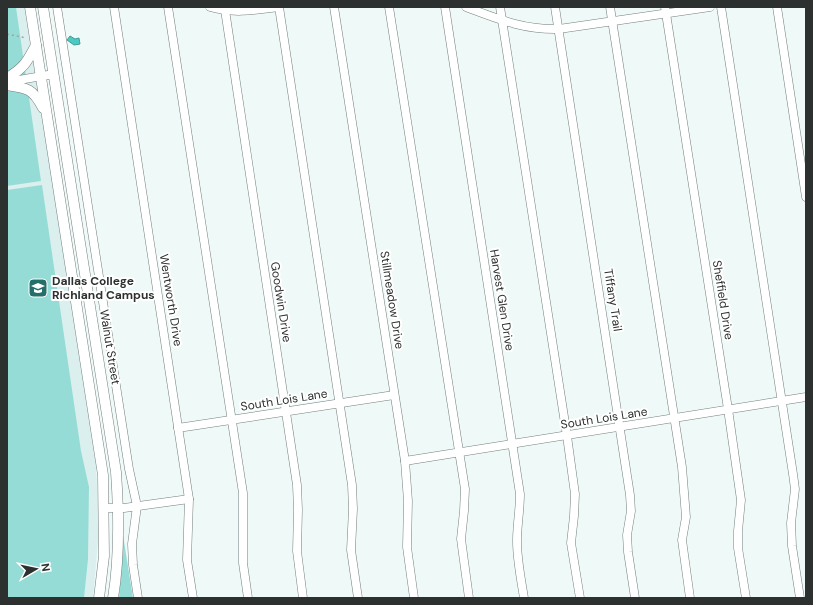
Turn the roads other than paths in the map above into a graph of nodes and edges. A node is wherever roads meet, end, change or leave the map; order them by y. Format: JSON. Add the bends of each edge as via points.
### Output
{"nodes":[{"id":1,"x":30,"y":7,"type":"edge"},
{"id":2,"x":43,"y":7,"type":"edge"},
{"id":3,"x":57,"y":7,"type":"edge"},
{"id":4,"x":114,"y":7,"type":"edge"},
{"id":5,"x":168,"y":7,"type":"edge"},
{"id":6,"x":213,"y":7,"type":"edge"},
{"id":7,"x":279,"y":7,"type":"edge"},
{"id":8,"x":334,"y":7,"type":"edge"},
{"id":9,"x":389,"y":7,"type":"edge"},
{"id":10,"x":445,"y":7,"type":"edge"},
{"id":11,"x":466,"y":7,"type":"edge"},
{"id":12,"x":500,"y":7,"type":"edge"},
{"id":13,"x":555,"y":7,"type":"edge"},
{"id":14,"x":610,"y":7,"type":"edge"},
{"id":15,"x":710,"y":7,"type":"edge"},
{"id":16,"x":721,"y":7,"type":"edge"},
{"id":17,"x":777,"y":7,"type":"edge"},
{"id":18,"x":225,"y":10,"type":"junction"},
{"id":19,"x":665,"y":10,"type":"edge"},
{"id":20,"x":501,"y":20,"type":"junction"},
{"id":21,"x":612,"y":21,"type":"junction"},
{"id":22,"x":559,"y":29,"type":"junction"},
{"id":23,"x":36,"y":45,"type":"junction"},
{"id":24,"x":54,"y":74,"type":"junction"},
{"id":25,"x":41,"y":76,"type":"junction"},
{"id":26,"x":7,"y":78,"type":"edge"},
{"id":27,"x":7,"y":83,"type":"edge"},
{"id":28,"x":47,"y":115,"type":"junction"},
{"id":29,"x":806,"y":197,"type":"edge"},
{"id":30,"x":394,"y":395,"type":"junction"},
{"id":31,"x":806,"y":397,"type":"edge"},
{"id":32,"x":781,"y":401,"type":"junction"},
{"id":33,"x":340,"y":403,"type":"junction"},
{"id":34,"x":728,"y":409,"type":"junction"},
{"id":35,"x":286,"y":412,"type":"junction"},
{"id":36,"x":674,"y":418,"type":"junction"},
{"id":37,"x":232,"y":420,"type":"junction"},
{"id":38,"x":620,"y":427,"type":"junction"},
{"id":39,"x":178,"y":428,"type":"junction"},
{"id":40,"x":567,"y":436,"type":"junction"},
{"id":41,"x":512,"y":444,"type":"junction"},
{"id":42,"x":459,"y":452,"type":"junction"},
{"id":43,"x":405,"y":461,"type":"junction"},
{"id":44,"x":189,"y":499,"type":"junction"},
{"id":45,"x":138,"y":506,"type":"junction"},
{"id":46,"x":104,"y":508,"type":"junction"},
{"id":47,"x":118,"y":509,"type":"junction"},
{"id":48,"x":99,"y":598,"type":"edge"},
{"id":49,"x":113,"y":598,"type":"edge"},
{"id":50,"x":138,"y":598,"type":"edge"},
{"id":51,"x":193,"y":598,"type":"edge"},
{"id":52,"x":248,"y":598,"type":"edge"},
{"id":53,"x":303,"y":598,"type":"edge"},
{"id":54,"x":358,"y":598,"type":"edge"},
{"id":55,"x":414,"y":598,"type":"edge"},
{"id":56,"x":469,"y":598,"type":"edge"},
{"id":57,"x":524,"y":598,"type":"edge"},
{"id":58,"x":580,"y":598,"type":"edge"},
{"id":59,"x":635,"y":598,"type":"edge"},
{"id":60,"x":690,"y":598,"type":"edge"},
{"id":61,"x":746,"y":598,"type":"edge"},
{"id":62,"x":800,"y":598,"type":"edge"}],
"edges":[{"from":1,"to":23,"type":"main road"},
{"from":2,"to":24,"type":"main road","name":"Walnut Street"},
{"from":3,"to":45,"type":"street","via":[[129,469]]},
{"from":4,"to":39,"type":"street","name":"Wentworth Drive"},
{"from":5,"to":37,"type":"street"},
{"from":6,"to":18,"type":"street"},
{"from":7,"to":18,"type":"street","via":[[253,11]]},
{"from":7,"to":33,"type":"street"},
{"from":8,"to":30,"type":"street","name":"Stillmeadow Drive"},
{"from":9,"to":42,"type":"street"},
{"from":10,"to":41,"type":"street","name":"Harvest Glen Drive"},
{"from":11,"to":20,"type":"street"},
{"from":12,"to":20,"type":"street"},
{"from":13,"to":22,"type":"street","name":"Tiffany Trail"},
{"from":14,"to":21,"type":"street"},
{"from":15,"to":19,"type":"street"},
{"from":16,"to":32,"type":"street"},
{"from":17,"to":29,"type":"street"},
{"from":18,"to":35,"type":"street","name":"Goodwin Drive"},
{"from":19,"to":21,"type":"street"},
{"from":19,"to":34,"type":"street","name":"Sheffield Drive"},
{"from":20,"to":22,"type":"street","via":[[528,28]]},
{"from":20,"to":40,"type":"street"},
{"from":21,"to":22,"type":"street"},
{"from":21,"to":36,"type":"street"},
{"from":22,"to":38,"type":"street","name":"Tiffany Trail"},
{"from":23,"to":25,"type":"main road"},
{"from":23,"to":26,"type":"main road","via":[[26,63]]},
{"from":24,"to":25,"type":"street"},
{"from":24,"to":47,"type":"main road","name":"Walnut Street","via":[[116,472]]},
{"from":25,"to":27,"type":"street"},
{"from":25,"to":28,"type":"main road"},
{"from":27,"to":28,"type":"main road","via":[[35,94]]},
{"from":28,"to":46,"type":"main road","via":[[103,475]]},
{"from":30,"to":33,"type":"street","name":"South Lois Lane"},
{"from":30,"to":43,"type":"street","name":"Stillmeadow Drive"},
{"from":31,"to":32,"type":"street","name":"South Lois Lane"},
{"from":32,"to":34,"type":"street","name":"South Lois Lane"},
{"from":32,"to":62,"type":"street","via":[[795,489],[791,523],[792,546]]},
{"from":33,"to":35,"type":"street","name":"South Lois Lane"},
{"from":33,"to":54,"type":"street","via":[[352,485],[351,550]]},
{"from":34,"to":36,"type":"street","name":"South Lois Lane"},
{"from":34,"to":61,"type":"street","name":"Sheffield Drive","via":[[741,500],[738,548]]},
{"from":35,"to":37,"type":"street","name":"South Lois Lane"},
{"from":35,"to":53,"type":"street","name":"Goodwin Drive","via":[[297,485],[297,551]]},
{"from":36,"to":38,"type":"street","name":"South Lois Lane"},
{"from":36,"to":60,"type":"street","via":[[685,498],[686,516],[682,540]]},
{"from":37,"to":39,"type":"street","name":"South Lois Lane"},
{"from":37,"to":52,"type":"street","via":[[243,493],[243,563]]},
{"from":38,"to":40,"type":"street","name":"South Lois Lane"},
{"from":38,"to":59,"type":"street","name":"Tiffany Trail","via":[[630,495],[631,511],[627,535]]},
{"from":39,"to":44,"type":"street","name":"Wentworth Drive"},
{"from":40,"to":41,"type":"street","name":"South Lois Lane"},
{"from":40,"to":58,"type":"street","via":[[575,494],[571,543]]},
{"from":41,"to":42,"type":"street","name":"South Lois Lane"},
{"from":41,"to":57,"type":"street","name":"Harvest Glen Drive","via":[[520,494],[517,540]]},
{"from":42,"to":43,"type":"street","name":"South Lois Lane"},
{"from":42,"to":56,"type":"street","via":[[465,489],[461,539]]},
{"from":43,"to":55,"type":"street","name":"Stillmeadow Drive","via":[[408,501],[407,547]]},
{"from":44,"to":45,"type":"street"},
{"from":44,"to":51,"type":"street","name":"Wentworth Drive","via":[[187,560]]},
{"from":45,"to":47,"type":"street"},
{"from":45,"to":50,"type":"street","via":[[132,544]]},
{"from":46,"to":47,"type":"street"},
{"from":46,"to":48,"type":"main road","via":[[104,556]]},
{"from":47,"to":49,"type":"main road","name":"Walnut Street","via":[[118,556]]}]}
